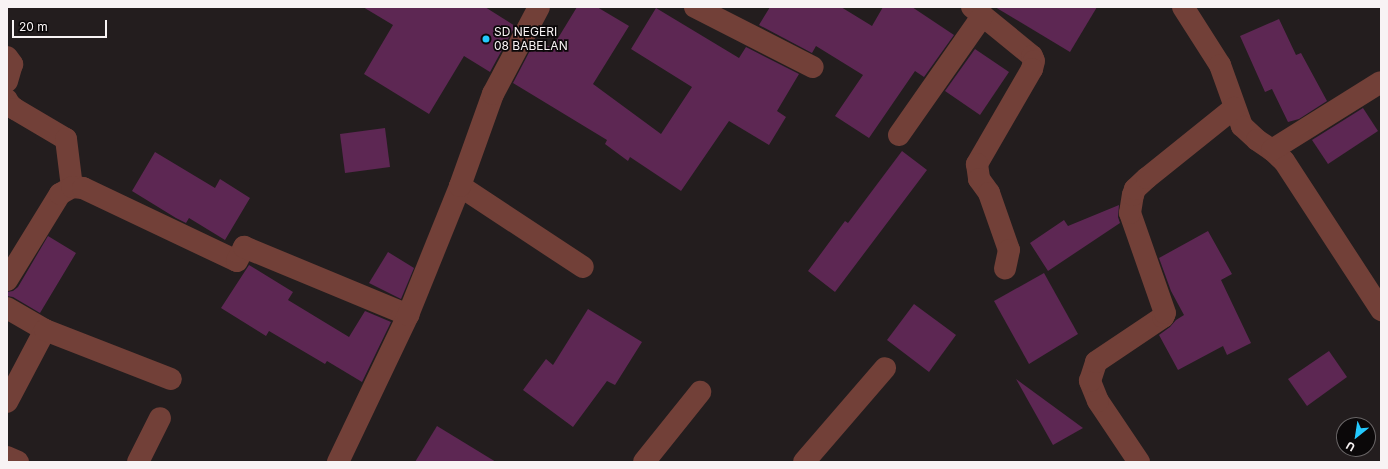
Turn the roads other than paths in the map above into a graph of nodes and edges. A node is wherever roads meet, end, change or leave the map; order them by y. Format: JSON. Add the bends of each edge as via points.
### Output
{"nodes":[{"id":1,"x":539,"y":7,"type":"edge"},
{"id":2,"x":695,"y":7,"type":"edge"},
{"id":3,"x":1183,"y":7,"type":"edge"},
{"id":4,"x":978,"y":11,"type":"edge"},
{"id":5,"x":7,"y":56,"type":"edge"},
{"id":6,"x":813,"y":67,"type":"dead end"},
{"id":7,"x":7,"y":81,"type":"edge"},
{"id":8,"x":1381,"y":82,"type":"edge"},
{"id":9,"x":7,"y":100,"type":"edge"},
{"id":10,"x":1234,"y":108,"type":"junction"},
{"id":11,"x":899,"y":135,"type":"dead end"},
{"id":12,"x":1272,"y":150,"type":"junction"},
{"id":13,"x":460,"y":186,"type":"junction"},
{"id":14,"x":72,"y":187,"type":"junction"},
{"id":15,"x":583,"y":267,"type":"dead end"},
{"id":16,"x":1005,"y":269,"type":"dead end"},
{"id":17,"x":7,"y":280,"type":"edge"},
{"id":18,"x":7,"y":308,"type":"edge"},
{"id":19,"x":1381,"y":310,"type":"edge"},
{"id":20,"x":408,"y":315,"type":"junction"},
{"id":21,"x":45,"y":330,"type":"junction"},
{"id":22,"x":885,"y":368,"type":"dead end"},
{"id":23,"x":171,"y":380,"type":"dead end"},
{"id":24,"x":700,"y":392,"type":"dead end"},
{"id":25,"x":7,"y":402,"type":"edge"},
{"id":26,"x":160,"y":418,"type":"dead end"},
{"id":27,"x":7,"y":457,"type":"edge"},
{"id":28,"x":18,"y":462,"type":"edge"},
{"id":29,"x":138,"y":462,"type":"edge"},
{"id":30,"x":338,"y":462,"type":"edge"},
{"id":31,"x":644,"y":462,"type":"edge"},
{"id":32,"x":804,"y":462,"type":"edge"},
{"id":33,"x":1139,"y":462,"type":"edge"}],
"edges":[{"from":1,"to":13,"type":"street","via":[[492,94]]},
{"from":2,"to":6,"type":"street"},
{"from":3,"to":10,"type":"street","via":[[1220,65]]},
{"from":4,"to":11,"type":"street"},
{"from":4,"to":16,"type":"street","via":[[1032,56],[1034,61],[1032,69],[977,164],[979,179],[989,193],[1009,250]]},
{"from":5,"to":7,"type":"street","via":[[12,64]]},
{"from":8,"to":12,"type":"street"},
{"from":9,"to":14,"type":"street","via":[[15,109],[66,139]]},
{"from":10,"to":12,"type":"street","via":[[1242,126],[1256,140]]},
{"from":10,"to":33,"type":"street","via":[[1147,178],[1133,195],[1130,213],[1165,313],[1163,317],[1096,362],[1090,381],[1098,401]]},
{"from":12,"to":19,"type":"street","via":[[1288,167]]},
{"from":13,"to":15,"type":"street"},
{"from":13,"to":20,"type":"street"},
{"from":14,"to":17,"type":"street","via":[[60,194]]},
{"from":14,"to":20,"type":"street","via":[[83,188],[237,261],[244,247]]},
{"from":18,"to":21,"type":"street"},
{"from":20,"to":30,"type":"street"},
{"from":21,"to":23,"type":"street"},
{"from":21,"to":25,"type":"street"},
{"from":22,"to":32,"type":"street"},
{"from":24,"to":31,"type":"street"},
{"from":26,"to":29,"type":"street"},
{"from":27,"to":28,"type":"street"}]}
